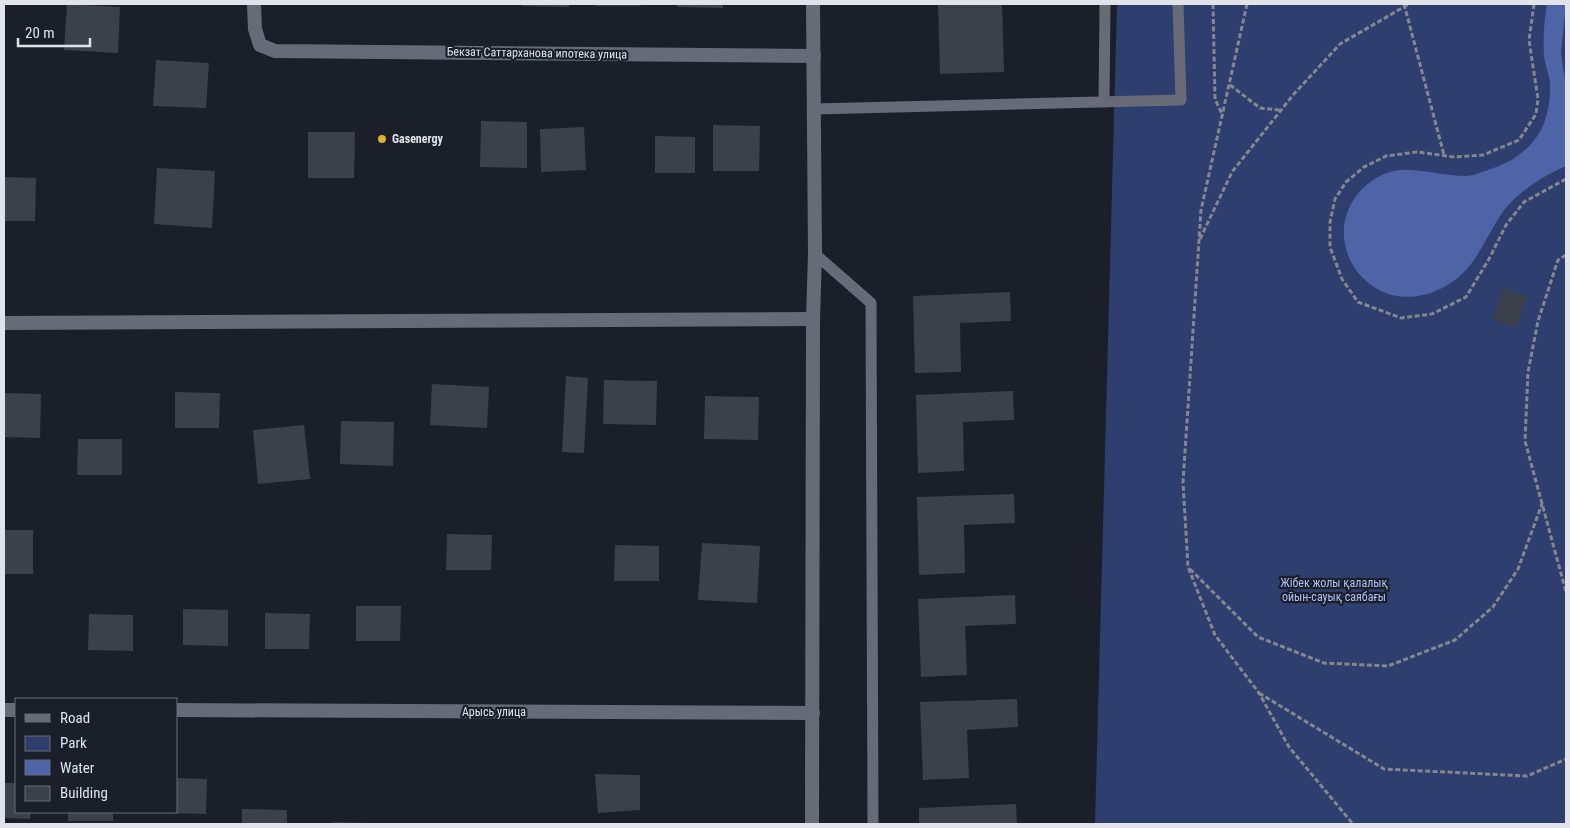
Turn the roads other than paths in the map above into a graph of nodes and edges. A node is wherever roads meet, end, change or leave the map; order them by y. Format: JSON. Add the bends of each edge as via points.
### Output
{"nodes":[{"id":1,"x":254,"y":4,"type":"edge"},
{"id":2,"x":813,"y":4,"type":"edge"},
{"id":3,"x":1105,"y":4,"type":"edge"},
{"id":4,"x":1178,"y":4,"type":"edge"},
{"id":5,"x":814,"y":56,"type":"junction"},
{"id":6,"x":1104,"y":102,"type":"junction"},
{"id":7,"x":814,"y":109,"type":"junction"},
{"id":8,"x":815,"y":254,"type":"junction"},
{"id":9,"x":813,"y":319,"type":"junction"},
{"id":10,"x":4,"y":323,"type":"edge"},
{"id":11,"x":178,"y":710,"type":"edge"},
{"id":12,"x":813,"y":713,"type":"junction"},
{"id":13,"x":812,"y":824,"type":"edge"},
{"id":14,"x":873,"y":824,"type":"edge"}],
"edges":[{"from":1,"to":5,"type":"street","name":"Бекзат Саттарханова ипотека улица","via":[[255,29],[260,45],[275,51]]},
{"from":2,"to":5,"type":"street"},
{"from":3,"to":6,"type":"lane"},
{"from":4,"to":6,"type":"lane","via":[[1181,100]]},
{"from":5,"to":7,"type":"street"},
{"from":6,"to":7,"type":"lane"},
{"from":7,"to":8,"type":"street"},
{"from":8,"to":9,"type":"street"},
{"from":8,"to":14,"type":"lane","via":[[871,303]]},
{"from":9,"to":10,"type":"street"},
{"from":9,"to":12,"type":"street"},
{"from":11,"to":12,"type":"street","name":"Арысь улица"},
{"from":12,"to":13,"type":"street"}]}
